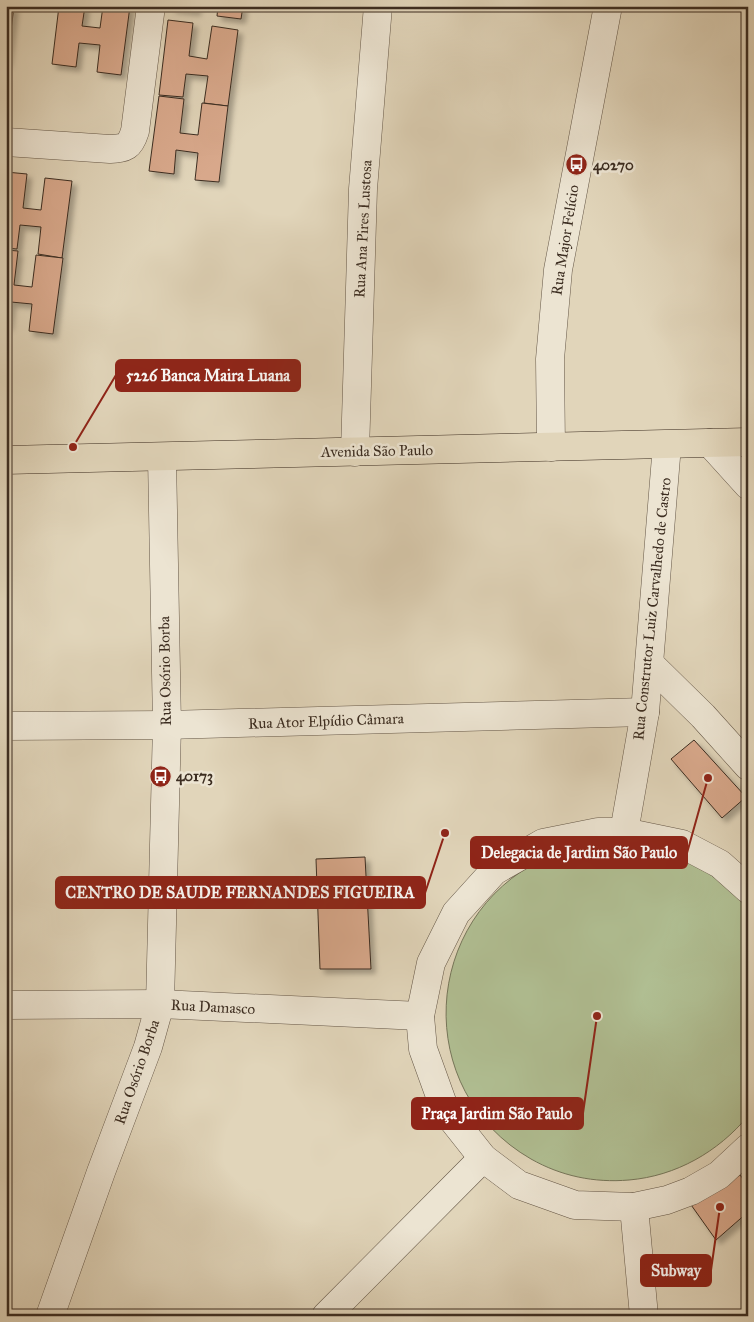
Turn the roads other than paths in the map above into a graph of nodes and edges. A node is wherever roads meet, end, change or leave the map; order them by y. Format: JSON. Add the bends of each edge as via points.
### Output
{"nodes":[{"id":1,"x":151,"y":6,"type":"edge"},
{"id":2,"x":378,"y":6,"type":"edge"},
{"id":3,"x":608,"y":6,"type":"edge"},
{"id":4,"x":6,"y":142,"type":"edge"},
{"id":5,"x":748,"y":442,"type":"edge"},
{"id":6,"x":710,"y":443,"type":"junction"},
{"id":7,"x":667,"y":445,"type":"junction"},
{"id":8,"x":551,"y":447,"type":"junction"},
{"id":9,"x":355,"y":452,"type":"junction"},
{"id":10,"x":162,"y":456,"type":"junction"},
{"id":11,"x":6,"y":460,"type":"edge"},
{"id":12,"x":748,"y":485,"type":"edge"},
{"id":13,"x":650,"y":664,"type":"junction"},
{"id":14,"x":645,"y":712,"type":"junction"},
{"id":15,"x":166,"y":725,"type":"junction"},
{"id":16,"x":6,"y":726,"type":"edge"},
{"id":17,"x":748,"y":766,"type":"edge"},
{"id":18,"x":624,"y":832,"type":"junction"},
{"id":19,"x":748,"y":889,"type":"edge"},
{"id":20,"x":6,"y":1004,"type":"edge"},
{"id":21,"x":160,"y":1004,"type":"junction"},
{"id":22,"x":420,"y":1016,"type":"junction"},
{"id":23,"x":745,"y":1157,"type":"edge"},
{"id":24,"x":483,"y":1158,"type":"junction"},
{"id":25,"x":634,"y":1207,"type":"junction"},
{"id":26,"x":50,"y":1316,"type":"edge"},
{"id":27,"x":326,"y":1316,"type":"edge"},
{"id":28,"x":644,"y":1316,"type":"edge"}],
"edges":[{"from":1,"to":4,"type":"street","via":[[132,142],[123,148],[110,149]]},
{"from":2,"to":9,"type":"street","name":"Rua Ana Pires Lustosa","via":[[363,189]]},
{"from":3,"to":8,"type":"street","name":"Rua Major Felício","via":[[558,270],[550,359]]},
{"from":5,"to":6,"type":"main road","name":"Avenida São Paulo"},
{"from":6,"to":7,"type":"main road","name":"Avenida São Paulo"},
{"from":6,"to":12,"type":"street"},
{"from":7,"to":8,"type":"main road","name":"Avenida São Paulo"},
{"from":7,"to":13,"type":"street","name":"Rua Construtor Luiz Carvalhedo de Castro"},
{"from":8,"to":9,"type":"main road","name":"Avenida São Paulo"},
{"from":9,"to":10,"type":"main road","name":"Avenida São Paulo"},
{"from":10,"to":11,"type":"main road","name":"Avenida São Paulo"},
{"from":10,"to":15,"type":"street","name":"Rua Osório Borba"},
{"from":13,"to":14,"type":"street","name":"Rua Construtor Luiz Carvalhedo de Castro"},
{"from":13,"to":17,"type":"street"},
{"from":14,"to":15,"type":"street","name":"Rua Ator Elpídio Câmara"},
{"from":14,"to":18,"type":"street","name":"Rua Construtor Luiz Carvalhedo de Castro"},
{"from":15,"to":16,"type":"street","name":"Rua Ator Elpídio Câmara"},
{"from":15,"to":21,"type":"street","name":"Rua Osório Borba"},
{"from":18,"to":19,"type":"street","via":[[682,844],[720,864]]},
{"from":18,"to":22,"type":"street","via":[[598,832],[543,843],[494,872],[456,913],[431,964]]},
{"from":20,"to":21,"type":"street","name":"Rua Damasco"},
{"from":21,"to":22,"type":"street","name":"Rua Damasco"},
{"from":21,"to":26,"type":"street","name":"Rua Osório Borba","via":[[148,1047]]},
{"from":22,"to":24,"type":"street","via":[[423,1049],[445,1110]]},
{"from":23,"to":25,"type":"street","via":[[691,1191]]},
{"from":24,"to":25,"type":"street","via":[[519,1185],[575,1206]]},
{"from":24,"to":27,"type":"street"},
{"from":25,"to":28,"type":"street"}]}
